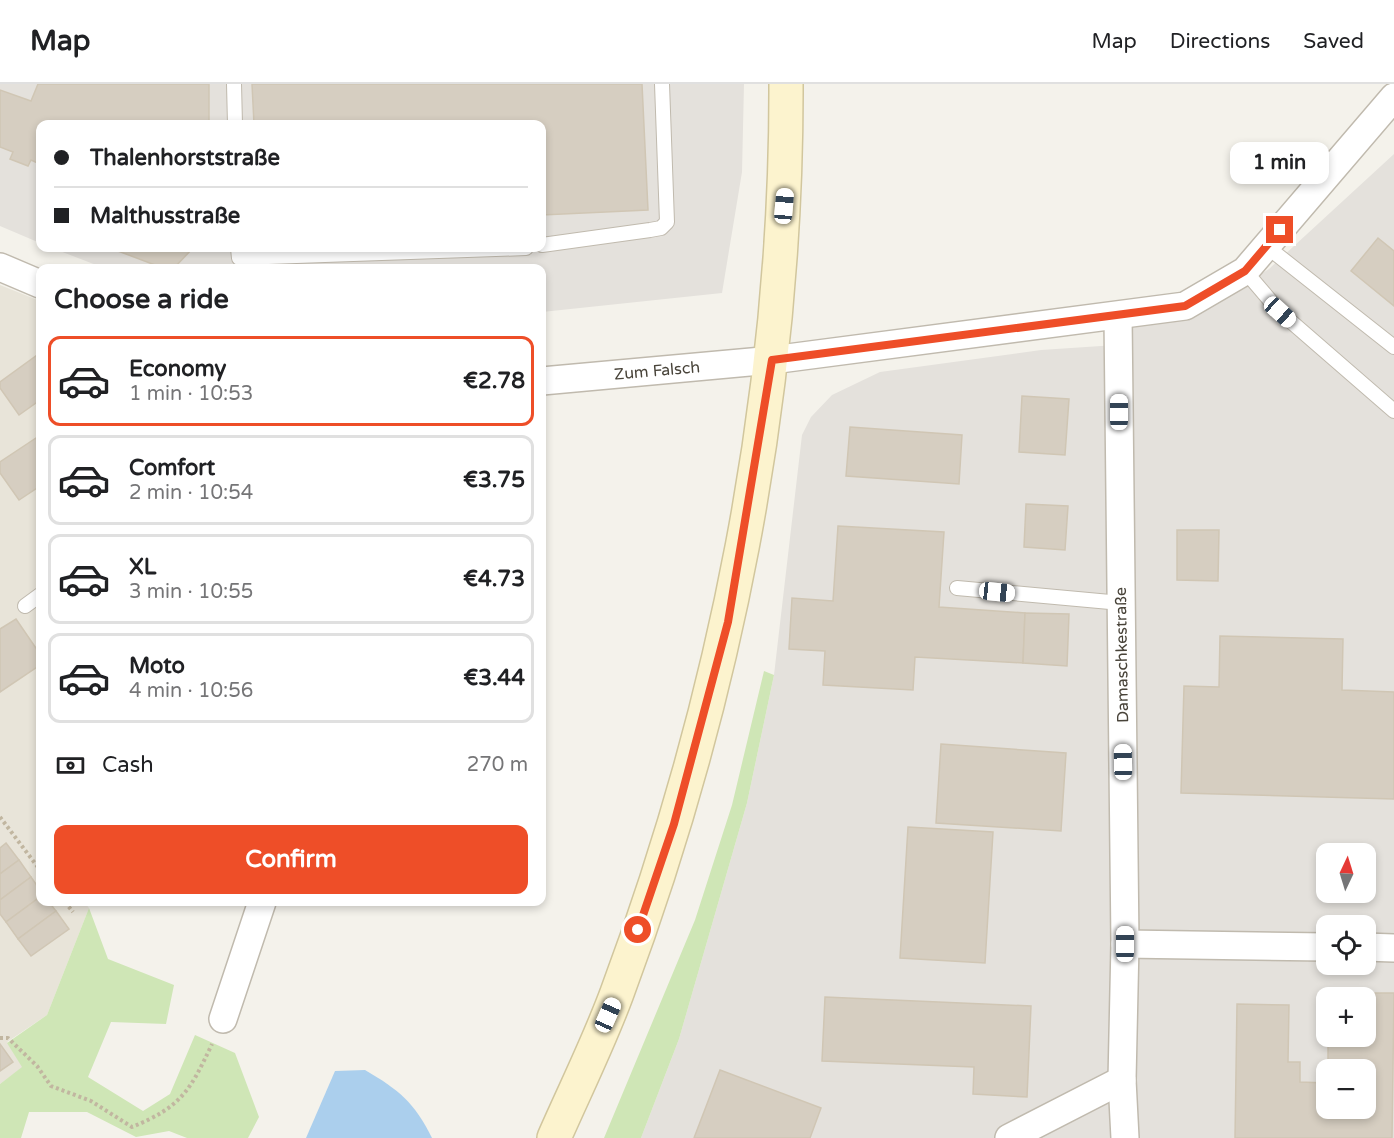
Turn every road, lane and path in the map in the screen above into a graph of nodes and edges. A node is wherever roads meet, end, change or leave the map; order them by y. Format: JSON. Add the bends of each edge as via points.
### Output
{"nodes":[{"id":1,"x":234,"y":84,"type":"edge"},
{"id":2,"x":662,"y":84,"type":"edge"},
{"id":3,"x":786,"y":84,"type":"edge"},
{"id":4,"x":1394,"y":97,"type":"edge"},
{"id":5,"x":235,"y":120,"type":"edge"},
{"id":6,"x":546,"y":244,"type":"edge"},
{"id":7,"x":1266,"y":246,"type":"junction"},
{"id":8,"x":411,"y":252,"type":"edge"},
{"id":9,"x":238,"y":258,"type":"edge"},
{"id":10,"x":0,"y":267,"type":"edge"},
{"id":11,"x":1245,"y":271,"type":"junction"},
{"id":12,"x":36,"y":282,"type":"edge"},
{"id":13,"x":1118,"y":316,"type":"junction"},
{"id":14,"x":1394,"y":347,"type":"edge"},
{"id":15,"x":772,"y":360,"type":"junction"},
{"id":16,"x":546,"y":381,"type":"edge"},
{"id":17,"x":1394,"y":411,"type":"edge"},
{"id":18,"x":957,"y":588,"type":"dead end"},
{"id":19,"x":36,"y":598,"type":"edge"},
{"id":20,"x":1121,"y":603,"type":"junction"},
{"id":21,"x":26,"y":606,"type":"dead end"},
{"id":22,"x":0,"y":818,"type":"edge"},
{"id":23,"x":36,"y":865,"type":"edge"},
{"id":24,"x":68,"y":906,"type":"edge"},
{"id":25,"x":261,"y":906,"type":"edge"},
{"id":26,"x":73,"y":912,"type":"dead end"},
{"id":27,"x":1125,"y":944,"type":"junction"},
{"id":28,"x":1316,"y":947,"type":"edge"},
{"id":29,"x":1376,"y":947,"type":"edge"},
{"id":30,"x":1394,"y":948,"type":"edge"},
{"id":31,"x":224,"y":1018,"type":"joint"},
{"id":32,"x":0,"y":1038,"type":"edge"},
{"id":33,"x":1122,"y":1080,"type":"junction"},
{"id":34,"x":554,"y":1138,"type":"edge"},
{"id":35,"x":1009,"y":1138,"type":"edge"},
{"id":36,"x":1125,"y":1138,"type":"edge"}],
"edges":[{"from":1,"to":5,"type":"lane"},
{"from":2,"to":6,"type":"lane","via":[[667,222],[661,228]]},
{"from":3,"to":15,"type":"main road","via":[[786,181]]},
{"from":4,"to":7,"type":"street","name":"Zum Falsch"},
{"from":7,"to":11,"type":"street","name":"Zum Falsch"},
{"from":7,"to":14,"type":"lane"},
{"from":8,"to":9,"type":"lane"},
{"from":10,"to":12,"type":"street"},
{"from":11,"to":13,"type":"street","name":"Zum Falsch","via":[[1185,306]]},
{"from":11,"to":17,"type":"lane","via":[[1280,312]]},
{"from":13,"to":15,"type":"street","name":"Zum Falsch"},
{"from":13,"to":20,"type":"street","name":"Damaschkestraße"},
{"from":15,"to":16,"type":"street","name":"Zum Falsch"},
{"from":15,"to":34,"type":"main road","via":[[728,622],[674,824],[617,994]]},
{"from":18,"to":20,"type":"lane"},
{"from":19,"to":21,"type":"lane"},
{"from":20,"to":27,"type":"street","name":"Damaschkestraße"},
{"from":22,"to":23,"type":"path"},
{"from":24,"to":26,"type":"path"},
{"from":25,"to":31,"type":"street"},
{"from":27,"to":28,"type":"street"},
{"from":27,"to":33,"type":"street","name":"Damaschkestraße"},
{"from":29,"to":30,"type":"street"},
{"from":31,"to":32,"type":"path","via":[[184,1094],[162,1114],[132,1127],[91,1101],[51,1086],[8,1038]]},
{"from":33,"to":35,"type":"street"},
{"from":33,"to":36,"type":"street","name":"Damaschkestraße"}]}
